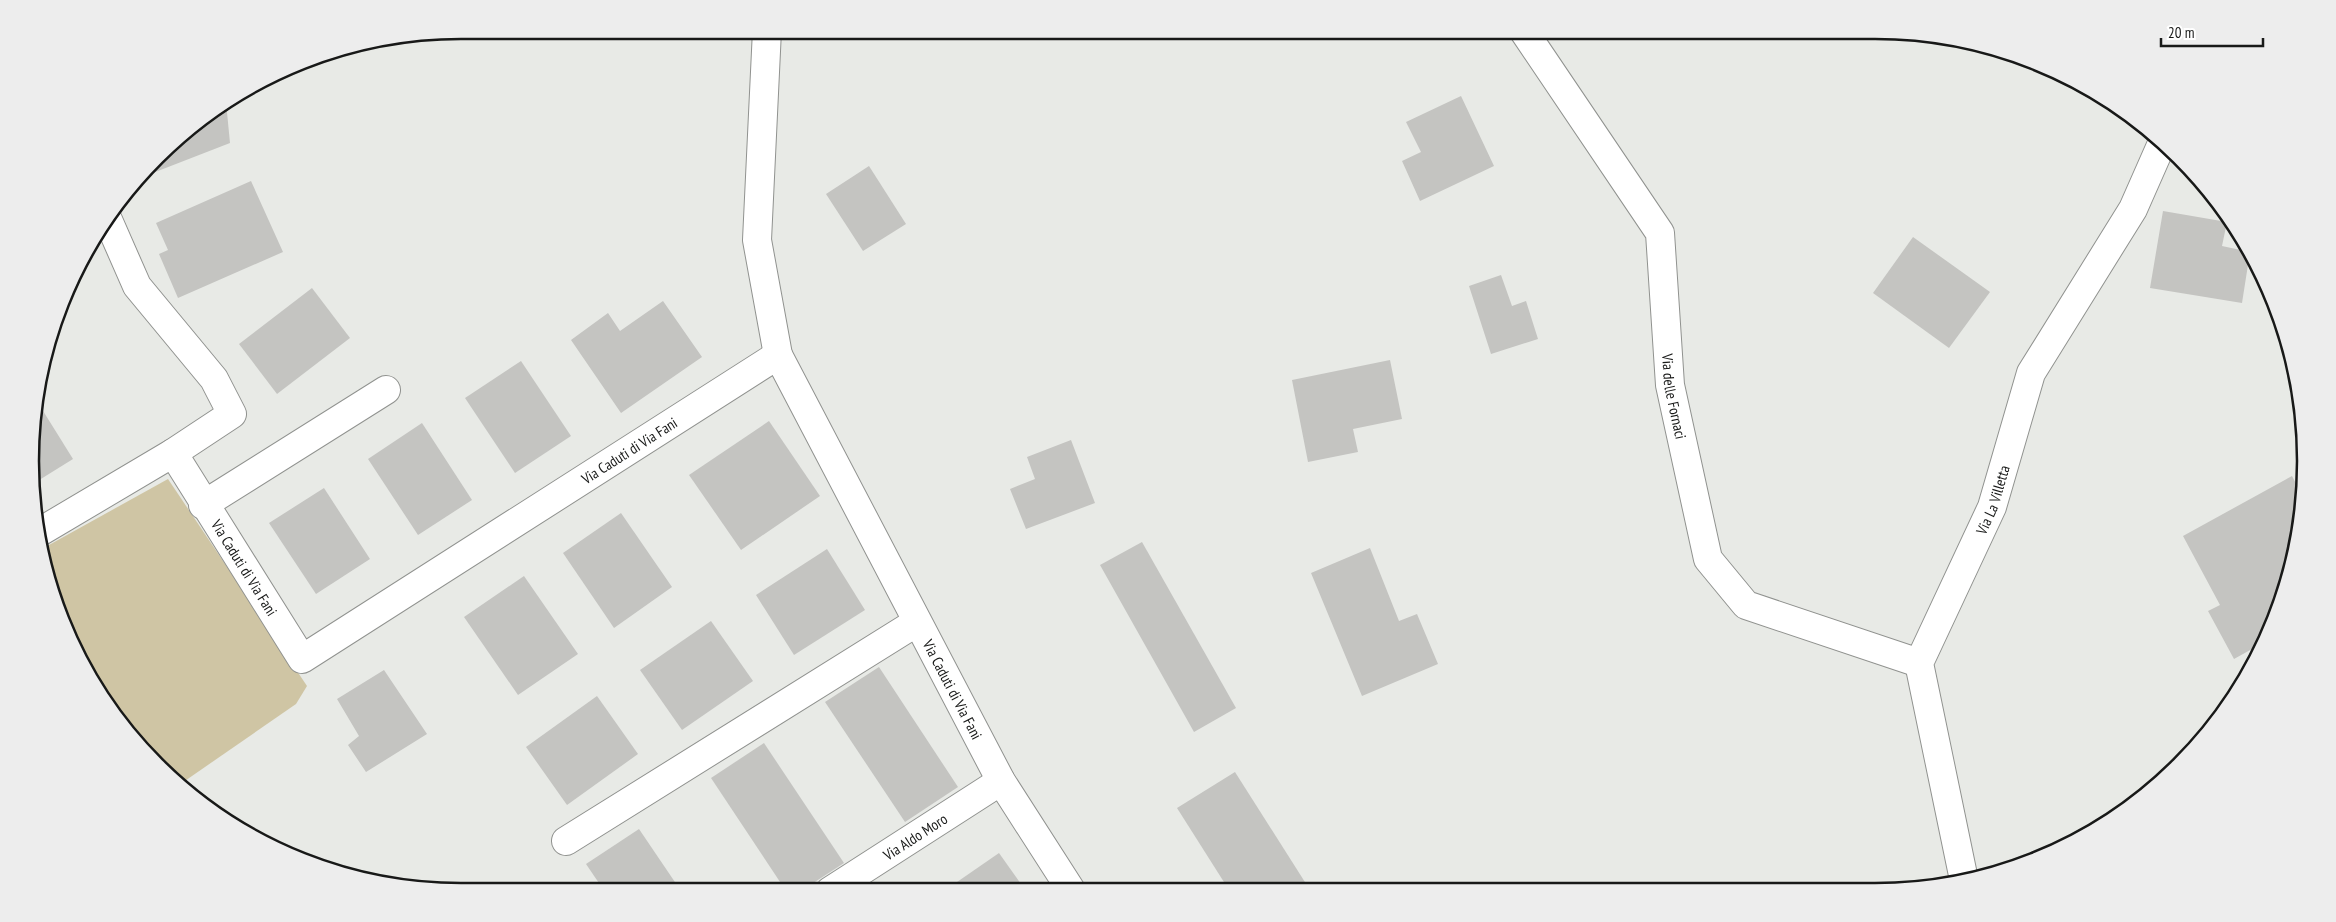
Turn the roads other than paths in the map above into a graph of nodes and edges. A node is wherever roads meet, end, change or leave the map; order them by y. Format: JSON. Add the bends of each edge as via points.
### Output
{"nodes":[{"id":1,"x":767,"y":39,"type":"edge"},
{"id":2,"x":1529,"y":39,"type":"edge"},
{"id":3,"x":2159,"y":149,"type":"edge"},
{"id":4,"x":110,"y":225,"type":"edge"},
{"id":5,"x":778,"y":355,"type":"junction"},
{"id":6,"x":386,"y":390,"type":"dead end"},
{"id":7,"x":173,"y":453,"type":"junction"},
{"id":8,"x":203,"y":505,"type":"junction"},
{"id":9,"x":44,"y":529,"type":"edge"},
{"id":10,"x":917,"y":622,"type":"junction"},
{"id":11,"x":1919,"y":663,"type":"junction"},
{"id":12,"x":1001,"y":781,"type":"junction"},
{"id":13,"x":566,"y":841,"type":"dead end"},
{"id":14,"x":1963,"y":874,"type":"edge"},
{"id":15,"x":842,"y":883,"type":"edge"},
{"id":16,"x":1067,"y":883,"type":"edge"}],
"edges":[{"from":1,"to":5,"type":"street","via":[[757,240]]},
{"from":2,"to":11,"type":"street","name":"Via delle Fornaci","via":[[1660,233],[1670,385],[1708,559],[1746,605]]},
{"from":3,"to":11,"type":"street","name":"Via La Villetta","via":[[2133,209],[2031,373],[1992,507]]},
{"from":4,"to":7,"type":"street","via":[[137,286],[214,379],[232,414]]},
{"from":5,"to":8,"type":"street","name":"Via Caduti di Via Fani","via":[[302,659]]},
{"from":5,"to":10,"type":"street","name":"Via Caduti di Via Fani"},
{"from":6,"to":8,"type":"street"},
{"from":7,"to":8,"type":"street","name":"Via Caduti di Via Fani"},
{"from":7,"to":9,"type":"street"},
{"from":10,"to":12,"type":"street","name":"Via Caduti di Via Fani"},
{"from":10,"to":13,"type":"street"},
{"from":11,"to":14,"type":"street"},
{"from":12,"to":15,"type":"street","name":"Via Aldo Moro"},
{"from":12,"to":16,"type":"street","name":"Via Caduti di Via Fani"}]}
